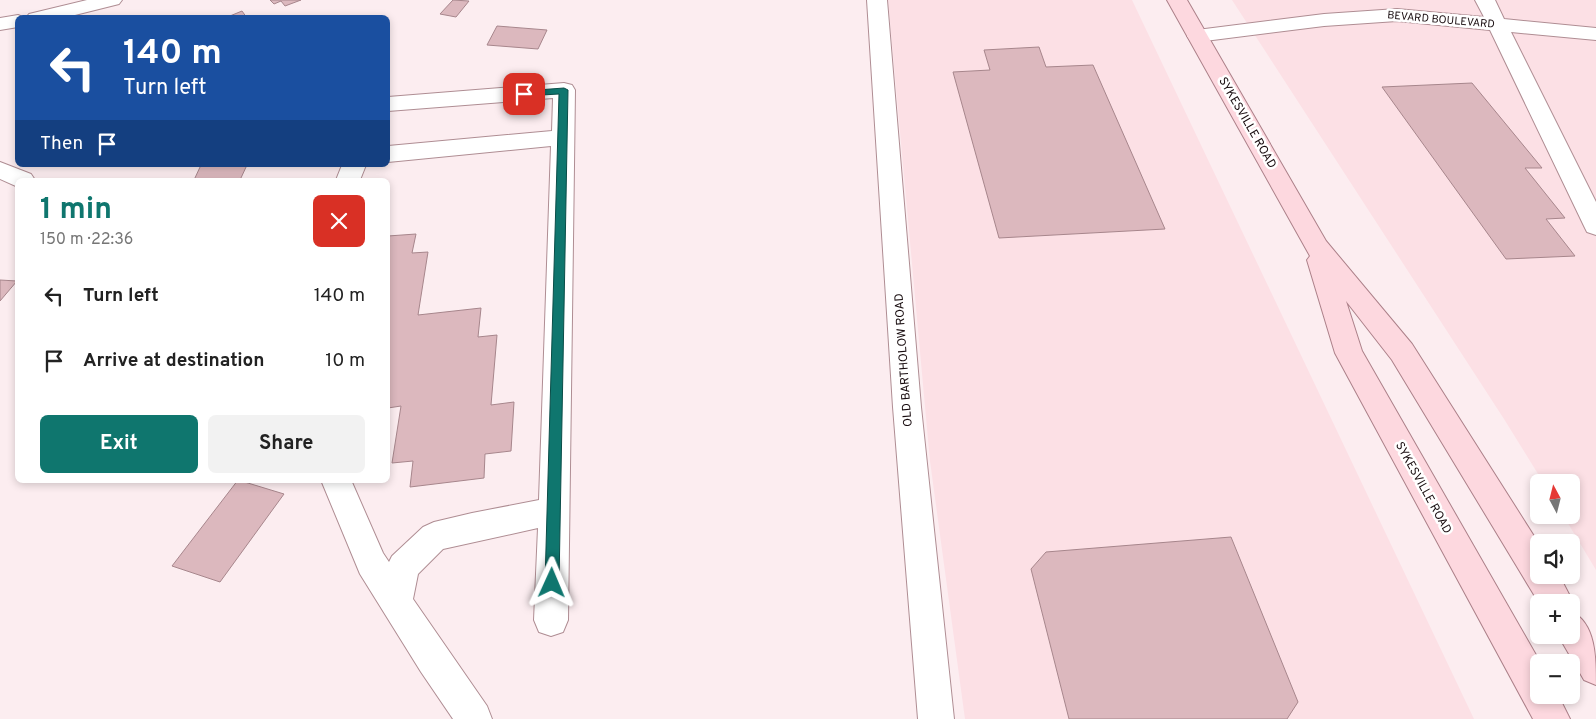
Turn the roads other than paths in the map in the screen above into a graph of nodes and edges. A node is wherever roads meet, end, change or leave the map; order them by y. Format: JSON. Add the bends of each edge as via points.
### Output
{"nodes":[{"id":1,"x":112,"y":0,"type":"edge"},
{"id":2,"x":877,"y":0,"type":"edge"},
{"id":3,"x":1177,"y":0,"type":"edge"},
{"id":4,"x":1485,"y":0,"type":"edge"},
{"id":5,"x":49,"y":15,"type":"edge"},
{"id":6,"x":15,"y":22,"type":"edge"},
{"id":7,"x":0,"y":24,"type":"edge"},
{"id":8,"x":1496,"y":24,"type":"junction"},
{"id":9,"x":1197,"y":36,"type":"junction"},
{"id":10,"x":1593,"y":39,"type":"edge"},
{"id":11,"x":390,"y":104,"type":"edge"},
{"id":12,"x":562,"y":138,"type":"junction"},
{"id":13,"x":390,"y":154,"type":"edge"},
{"id":14,"x":0,"y":170,"type":"edge"},
{"id":15,"x":18,"y":178,"type":"edge"},
{"id":16,"x":1596,"y":226,"type":"edge"},
{"id":17,"x":1316,"y":247,"type":"junction"},
{"id":18,"x":337,"y":483,"type":"edge"},
{"id":19,"x":554,"y":511,"type":"junction"},
{"id":20,"x":1530,"y":558,"type":"edge"},
{"id":21,"x":396,"y":603,"type":"junction"},
{"id":22,"x":551,"y":620,"type":"dead end"},
{"id":23,"x":1580,"y":642,"type":"edge"},
{"id":24,"x":1596,"y":668,"type":"edge"},
{"id":25,"x":474,"y":719,"type":"edge"},
{"id":26,"x":936,"y":719,"type":"edge"},
{"id":27,"x":1552,"y":719,"type":"edge"}],
"edges":[{"from":1,"to":5,"type":"street"},
{"from":2,"to":26,"type":"street","name":"OLD BARTHOLOW ROAD"},
{"from":3,"to":9,"type":"main road","name":"SYKESVILLE ROAD"},
{"from":4,"to":8,"type":"street"},
{"from":6,"to":7,"type":"street"},
{"from":8,"to":9,"type":"street","name":"BEVARD BOULEVARD","via":[[1397,15],[1363,16]]},
{"from":8,"to":10,"type":"street","name":"BEVARD BOULEVARD"},
{"from":8,"to":16,"type":"street"},
{"from":9,"to":17,"type":"main road","name":"SYKESVILLE ROAD"},
{"from":11,"to":12,"type":"street","via":[[564,90]]},
{"from":12,"to":13,"type":"street"},
{"from":12,"to":19,"type":"street"},
{"from":14,"to":15,"type":"street"},
{"from":17,"to":20,"type":"main road","name":"SYKESVILLE ROAD","via":[[1402,352]]},
{"from":17,"to":27,"type":"main road","name":"SYKESVILLE ROAD","via":[[1349,353]]},
{"from":18,"to":21,"type":"street","via":[[371,563]]},
{"from":19,"to":21,"type":"street","via":[[434,538],[403,567]]},
{"from":19,"to":22,"type":"street"},
{"from":21,"to":25,"type":"street"},
{"from":23,"to":24,"type":"main road"}]}
